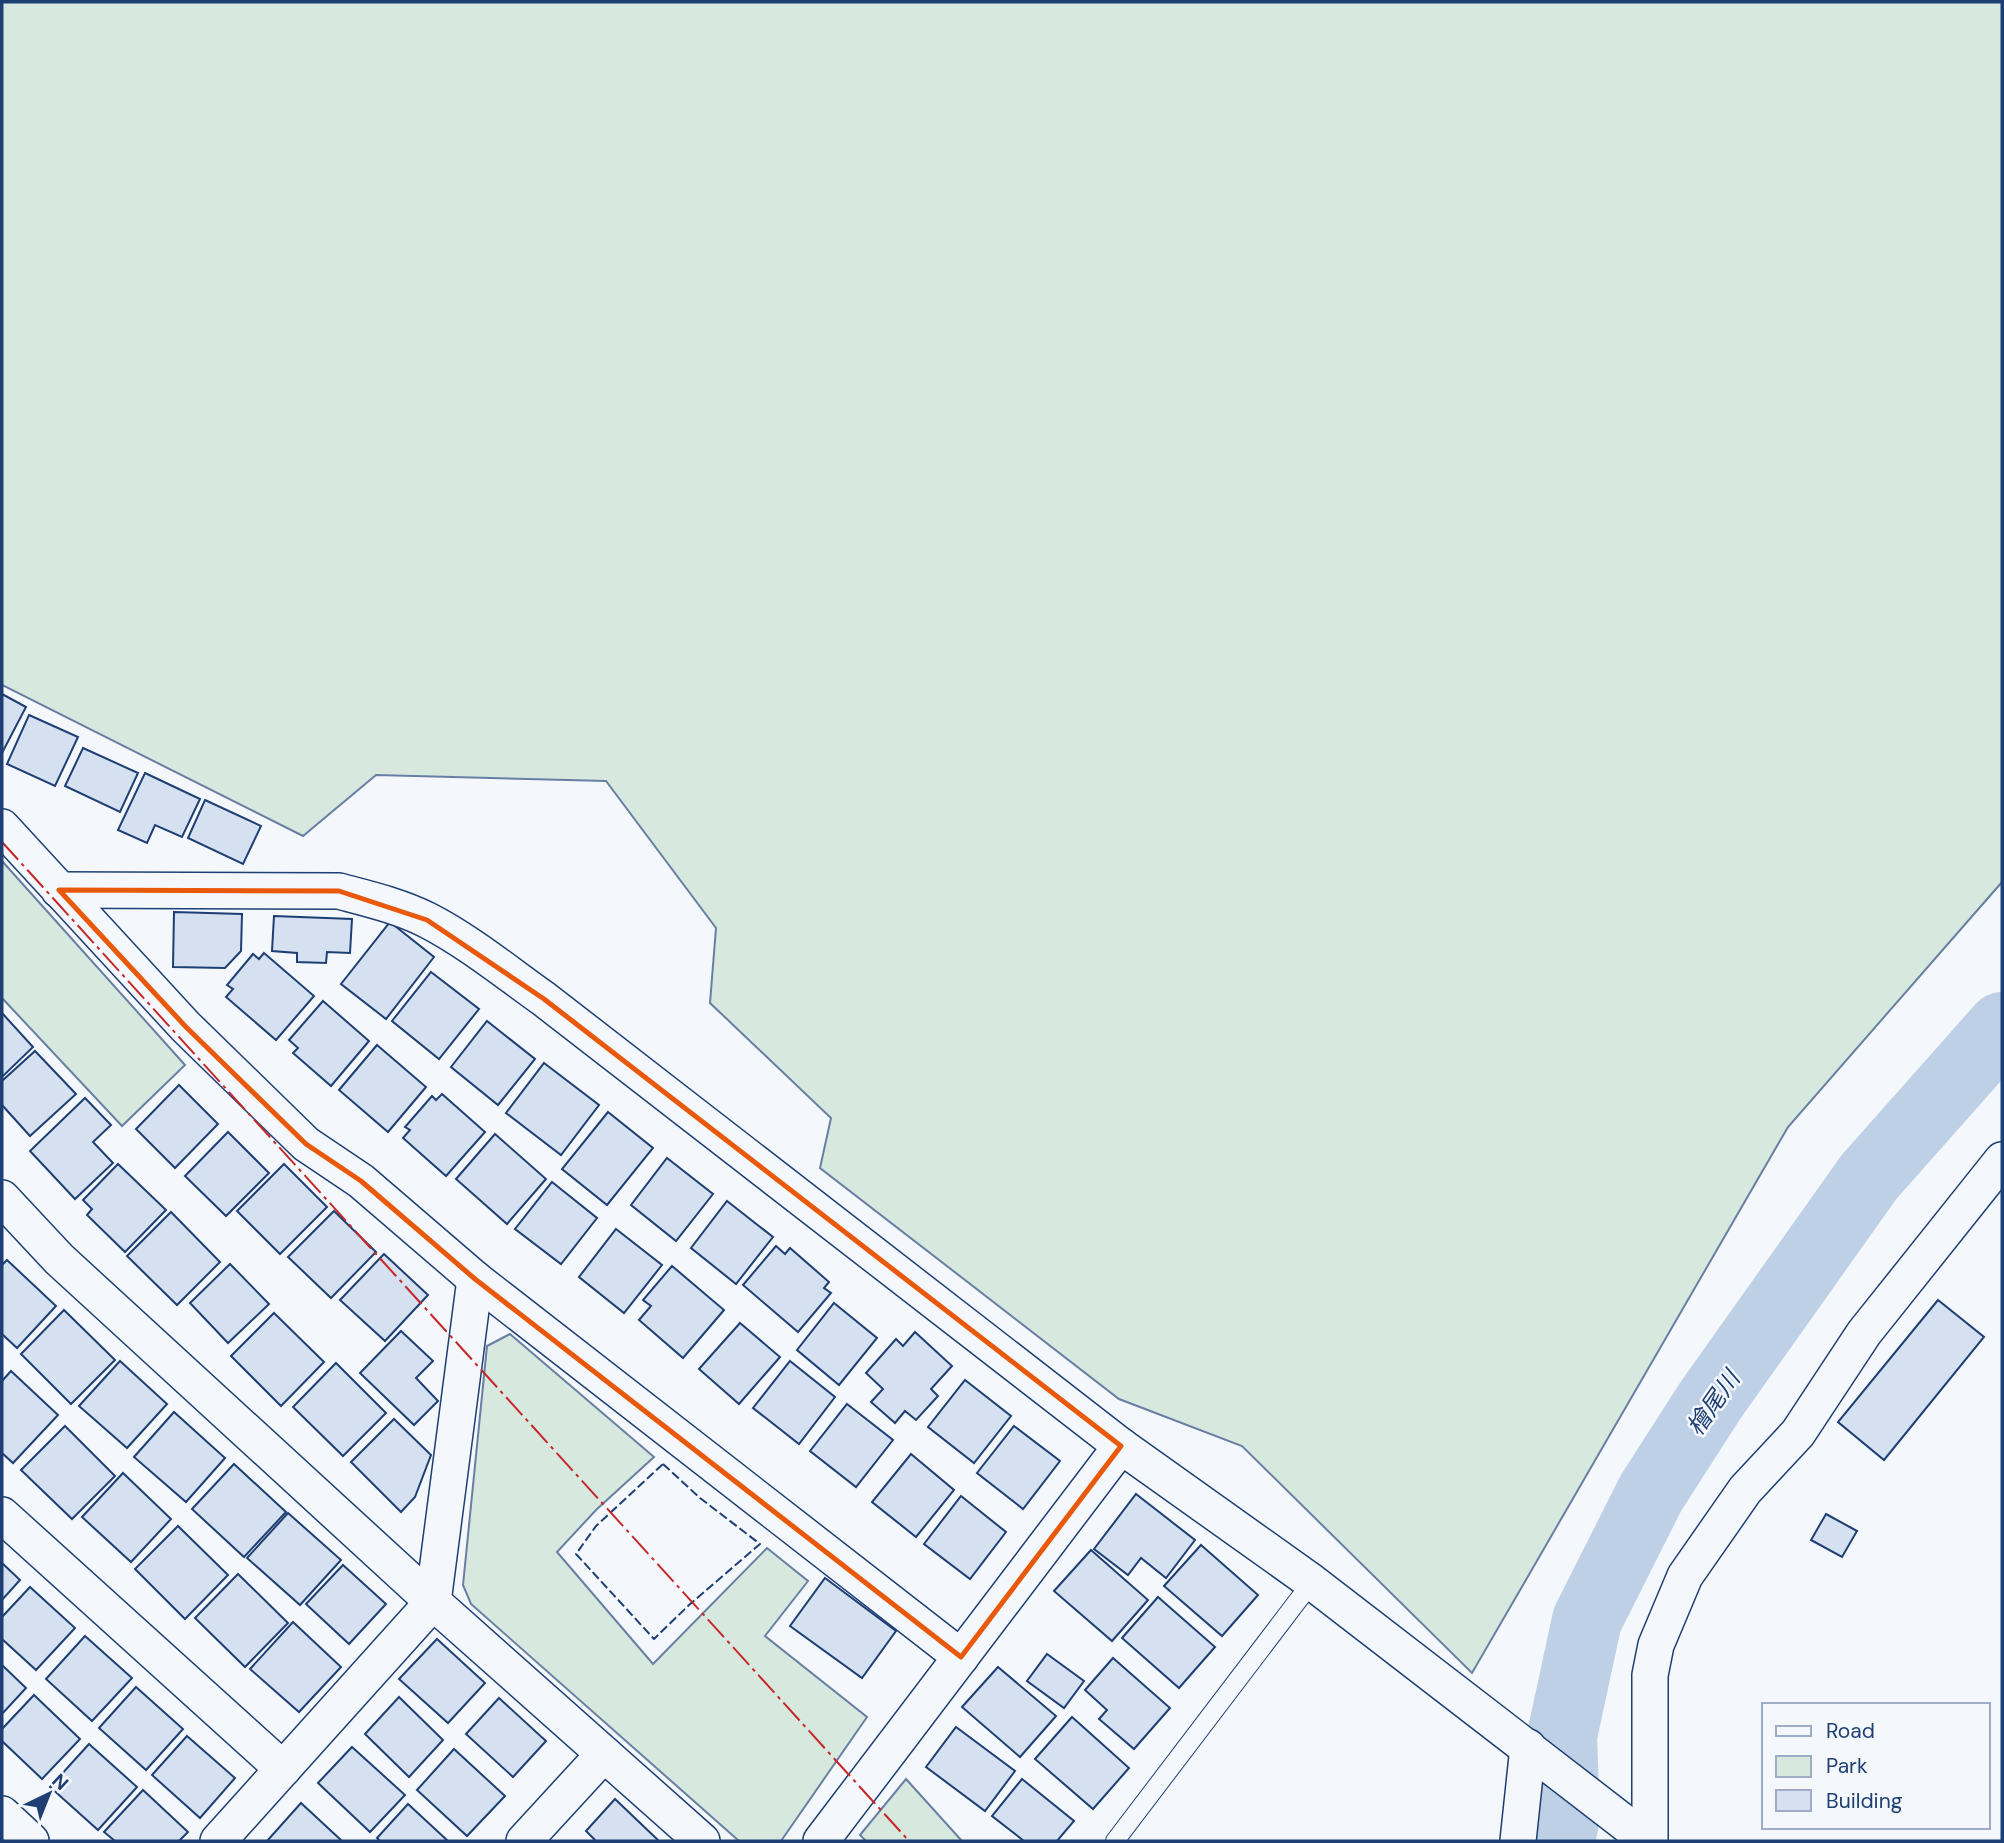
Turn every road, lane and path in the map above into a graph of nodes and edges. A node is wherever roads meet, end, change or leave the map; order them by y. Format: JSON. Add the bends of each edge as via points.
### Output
{"nodes":[{"id":1,"x":2,"y":827,"type":"edge"},
{"id":2,"x":59,"y":890,"type":"junction"},
{"id":3,"x":2002,"y":1160,"type":"edge"},
{"id":4,"x":2,"y":1198,"type":"edge"},
{"id":5,"x":475,"y":1279,"type":"junction"},
{"id":6,"x":1121,"y":1446,"type":"junction"},
{"id":7,"x":2,"y":1515,"type":"edge"},
{"id":8,"x":1312,"y":1582,"type":"junction"},
{"id":9,"x":433,"y":1602,"type":"junction"},
{"id":10,"x":961,"y":1657,"type":"junction"},
{"id":11,"x":1528,"y":1747,"type":"junction"},
{"id":12,"x":604,"y":1754,"type":"junction"},
{"id":13,"x":283,"y":1769,"type":"junction"},
{"id":14,"x":2,"y":1814,"type":"edge"},
{"id":15,"x":31,"y":1841,"type":"edge"},
{"id":16,"x":218,"y":1841,"type":"edge"},
{"id":17,"x":524,"y":1841,"type":"edge"},
{"id":18,"x":702,"y":1841,"type":"edge"},
{"id":19,"x":821,"y":1841,"type":"edge"},
{"id":20,"x":1115,"y":1841,"type":"edge"},
{"id":21,"x":1518,"y":1841,"type":"edge"},
{"id":22,"x":1649,"y":1841,"type":"edge"}],
"edges":[{"from":1,"to":2,"type":"street"},
{"from":2,"to":5,"type":"street","via":[[186,1027],[306,1144],[361,1181]]},
{"from":2,"to":6,"type":"street","via":[[339,891],[427,920],[544,999]]},
{"from":3,"to":22,"type":"street","via":[[1864,1333],[1798,1433],[1745,1490],[1685,1576],[1656,1645],[1650,1675]]},
{"from":4,"to":9,"type":"street","via":[[59,1259]]},
{"from":5,"to":9,"type":"street"},
{"from":5,"to":10,"type":"street"},
{"from":6,"to":8,"type":"street"},
{"from":6,"to":10,"type":"street"},
{"from":7,"to":13,"type":"street"},
{"from":8,"to":11,"type":"street"},
{"from":8,"to":20,"type":"lane"},
{"from":9,"to":12,"type":"street"},
{"from":9,"to":13,"type":"street"},
{"from":10,"to":19,"type":"street"},
{"from":11,"to":21,"type":"street"},
{"from":11,"to":22,"type":"street"},
{"from":12,"to":17,"type":"street"},
{"from":12,"to":18,"type":"street"},
{"from":13,"to":16,"type":"street"},
{"from":14,"to":15,"type":"street"}]}
